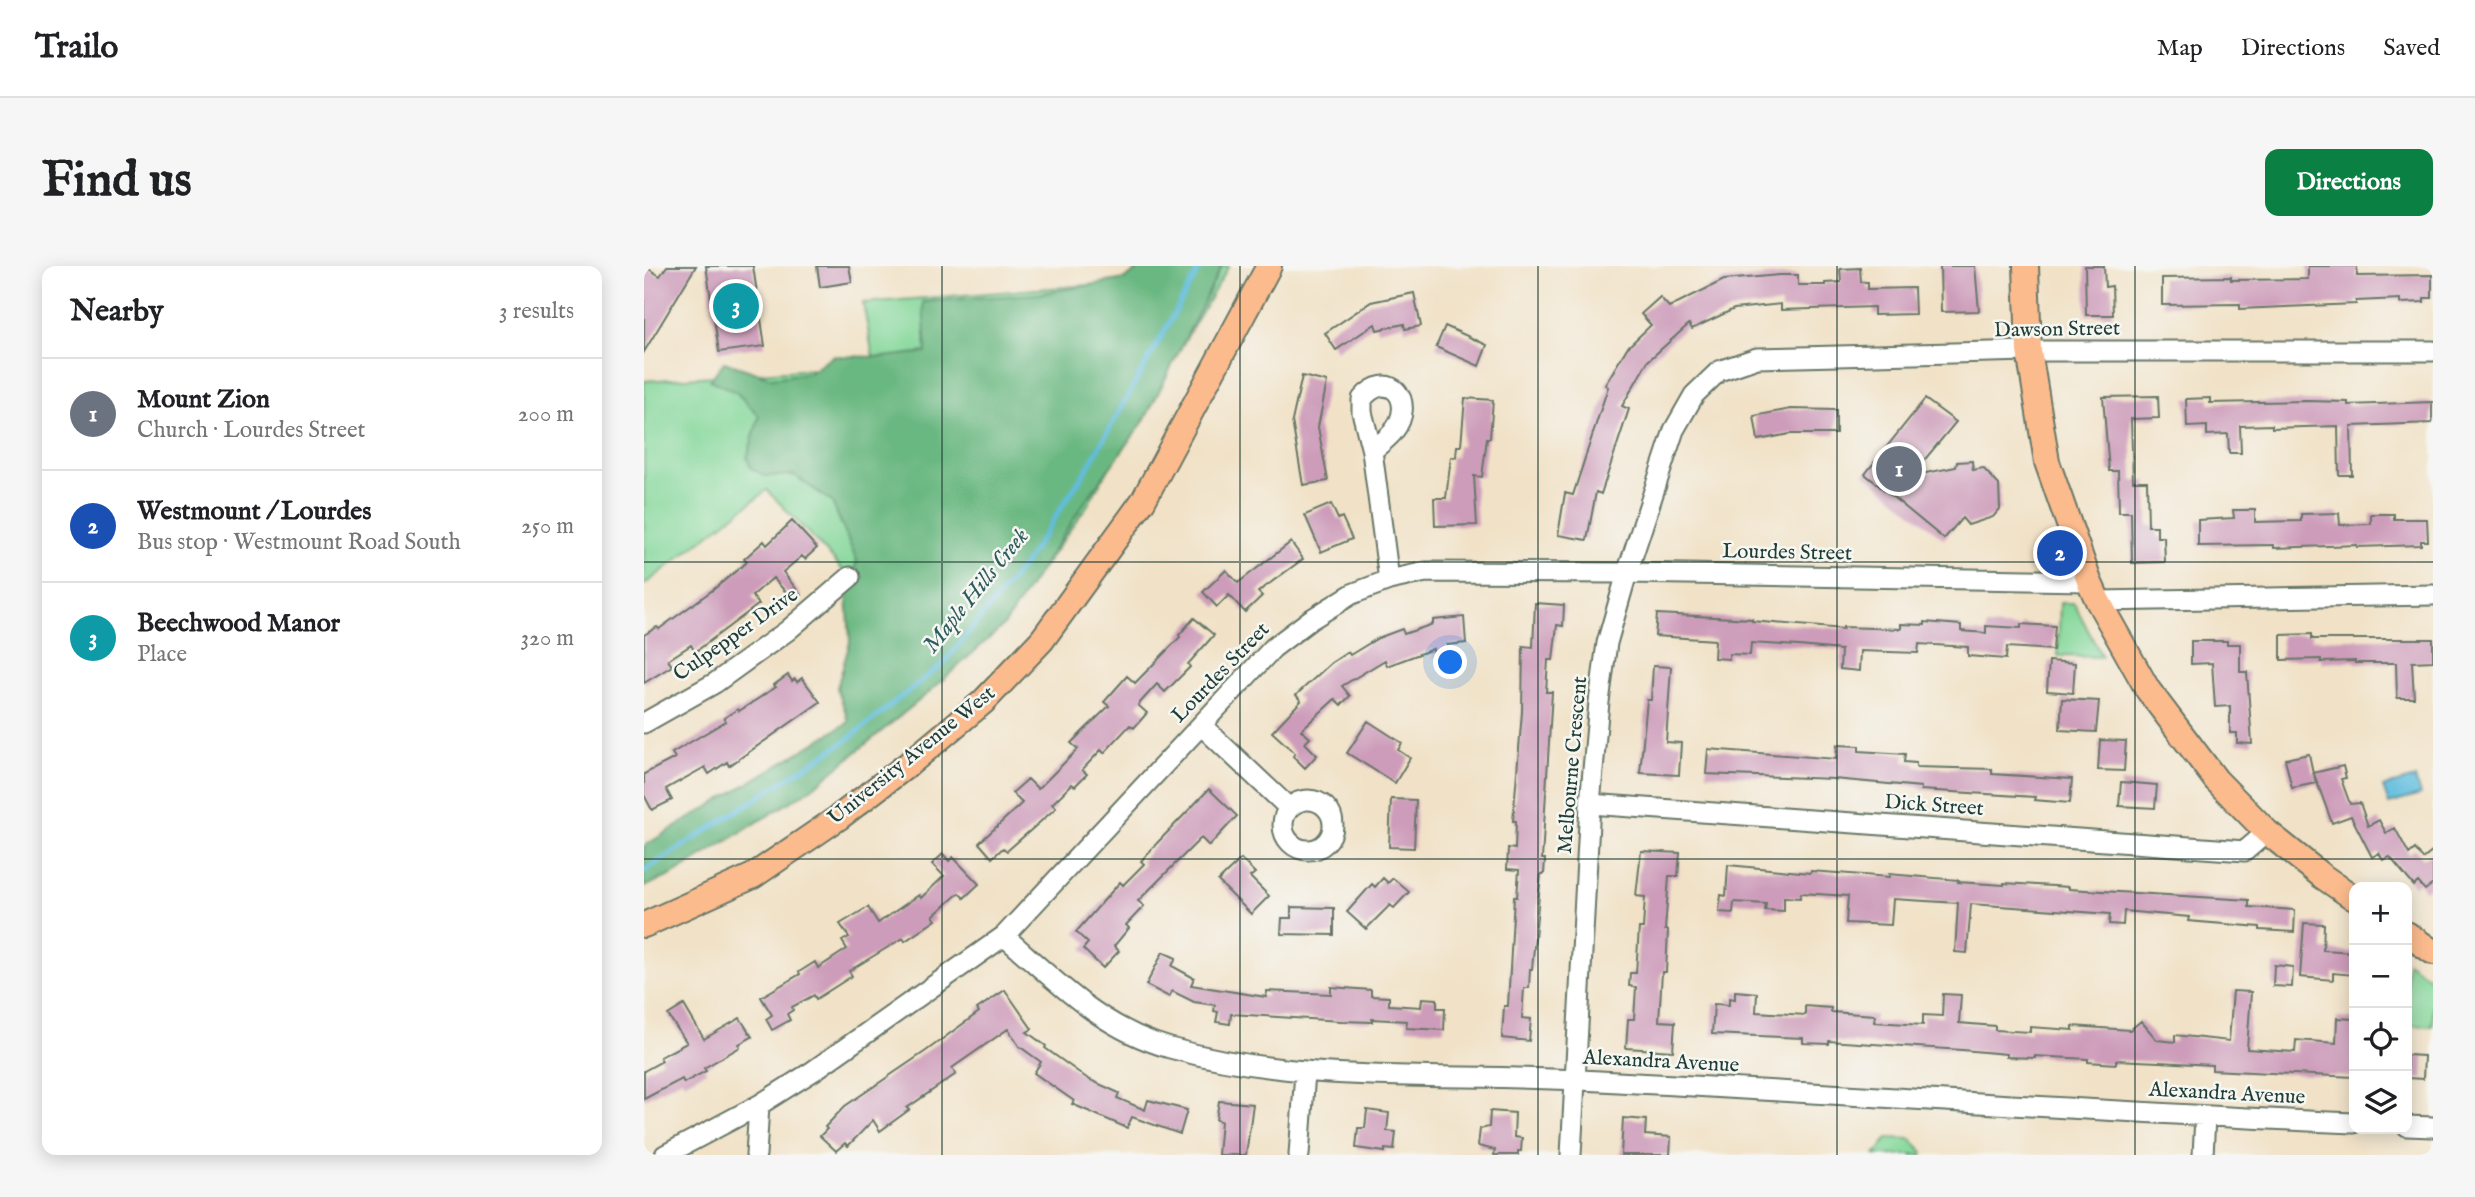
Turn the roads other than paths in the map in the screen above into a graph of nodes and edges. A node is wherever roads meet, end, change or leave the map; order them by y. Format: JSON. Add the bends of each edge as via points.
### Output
{"nodes":[{"id":1,"x":1269,"y":266,"type":"edge"},
{"id":2,"x":2026,"y":266,"type":"edge"},
{"id":3,"x":2029,"y":351,"type":"junction"},
{"id":4,"x":2433,"y":351,"type":"edge"},
{"id":5,"x":1694,"y":395,"type":"joint"},
{"id":6,"x":1371,"y":451,"type":"dead end"},
{"id":7,"x":1627,"y":573,"type":"junction"},
{"id":8,"x":850,"y":577,"type":"dead end"},
{"id":9,"x":1389,"y":580,"type":"junction"},
{"id":10,"x":2093,"y":591,"type":"junction"},
{"id":11,"x":2433,"y":595,"type":"edge"},
{"id":12,"x":644,"y":723,"type":"edge"},
{"id":13,"x":1201,"y":725,"type":"junction"},
{"id":14,"x":1590,"y":804,"type":"junction"},
{"id":15,"x":1289,"y":808,"type":"dead end"},
{"id":16,"x":2267,"y":832,"type":"junction"},
{"id":17,"x":2349,"y":895,"type":"edge"},
{"id":18,"x":644,"y":925,"type":"edge"},
{"id":19,"x":1004,"y":936,"type":"junction"},
{"id":20,"x":2412,"y":937,"type":"edge"},
{"id":21,"x":2433,"y":952,"type":"edge"},
{"id":22,"x":1305,"y":1072,"type":"junction"},
{"id":23,"x":1576,"y":1080,"type":"junction"},
{"id":24,"x":759,"y":1105,"type":"junction"},
{"id":25,"x":2205,"y":1117,"type":"junction"},
{"id":26,"x":2349,"y":1123,"type":"edge"},
{"id":27,"x":2412,"y":1126,"type":"edge"},
{"id":28,"x":2433,"y":1127,"type":"edge"},
{"id":29,"x":665,"y":1155,"type":"edge"},
{"id":30,"x":756,"y":1155,"type":"edge"},
{"id":31,"x":1299,"y":1155,"type":"edge"},
{"id":32,"x":1571,"y":1155,"type":"edge"},
{"id":33,"x":2203,"y":1155,"type":"edge"}],
"edges":[{"from":1,"to":18,"type":"main road","name":"University Avenue West","via":[[1143,501],[1042,640],[983,702],[838,818],[752,876]]},
{"from":2,"to":3,"type":"main road"},
{"from":3,"to":4,"type":"street","name":"Dawson Street"},
{"from":3,"to":5,"type":"street","name":"Dawson Street","via":[[1757,358],[1718,371]]},
{"from":3,"to":10,"type":"main road","via":[[2047,462]]},
{"from":5,"to":7,"type":"street","name":"Melbourne Crescent","via":[[1674,430]]},
{"from":6,"to":9,"type":"street"},
{"from":7,"to":9,"type":"street","name":"Lourdes Street","via":[[1426,572]]},
{"from":7,"to":10,"type":"street","name":"Lourdes Street"},
{"from":7,"to":14,"type":"street","name":"Melbourne Crescent","via":[[1607,643]]},
{"from":8,"to":12,"type":"street","name":"Culpepper Drive","via":[[787,632],[725,676]]},
{"from":9,"to":13,"type":"street","name":"Lourdes Street","via":[[1352,594],[1273,648]]},
{"from":10,"to":11,"type":"street","name":"Lourdes Street"},
{"from":10,"to":16,"type":"main road","via":[[2148,690],[2216,780]]},
{"from":13,"to":15,"type":"street"},
{"from":13,"to":19,"type":"street","name":"Lourdes Street"},
{"from":14,"to":16,"type":"street","name":"Dick Street","via":[[2245,851]]},
{"from":14,"to":23,"type":"street","name":"Melbourne Crescent"},
{"from":16,"to":17,"type":"main road"},
{"from":19,"to":22,"type":"street","name":"Alexandra Avenue","via":[[1083,1006],[1123,1031],[1167,1048],[1228,1062]]},
{"from":19,"to":24,"type":"street","name":"Lourdes Street"},
{"from":20,"to":21,"type":"main road"},
{"from":22,"to":23,"type":"street","name":"Alexandra Avenue"},
{"from":22,"to":31,"type":"street"},
{"from":23,"to":25,"type":"street","name":"Alexandra Avenue"},
{"from":23,"to":32,"type":"street","name":"Melbourne Crescent"},
{"from":24,"to":29,"type":"street","name":"Lourdes Street"},
{"from":24,"to":30,"type":"street"},
{"from":25,"to":26,"type":"street","name":"Alexandra Avenue"},
{"from":25,"to":33,"type":"street"},
{"from":27,"to":28,"type":"street"}]}
